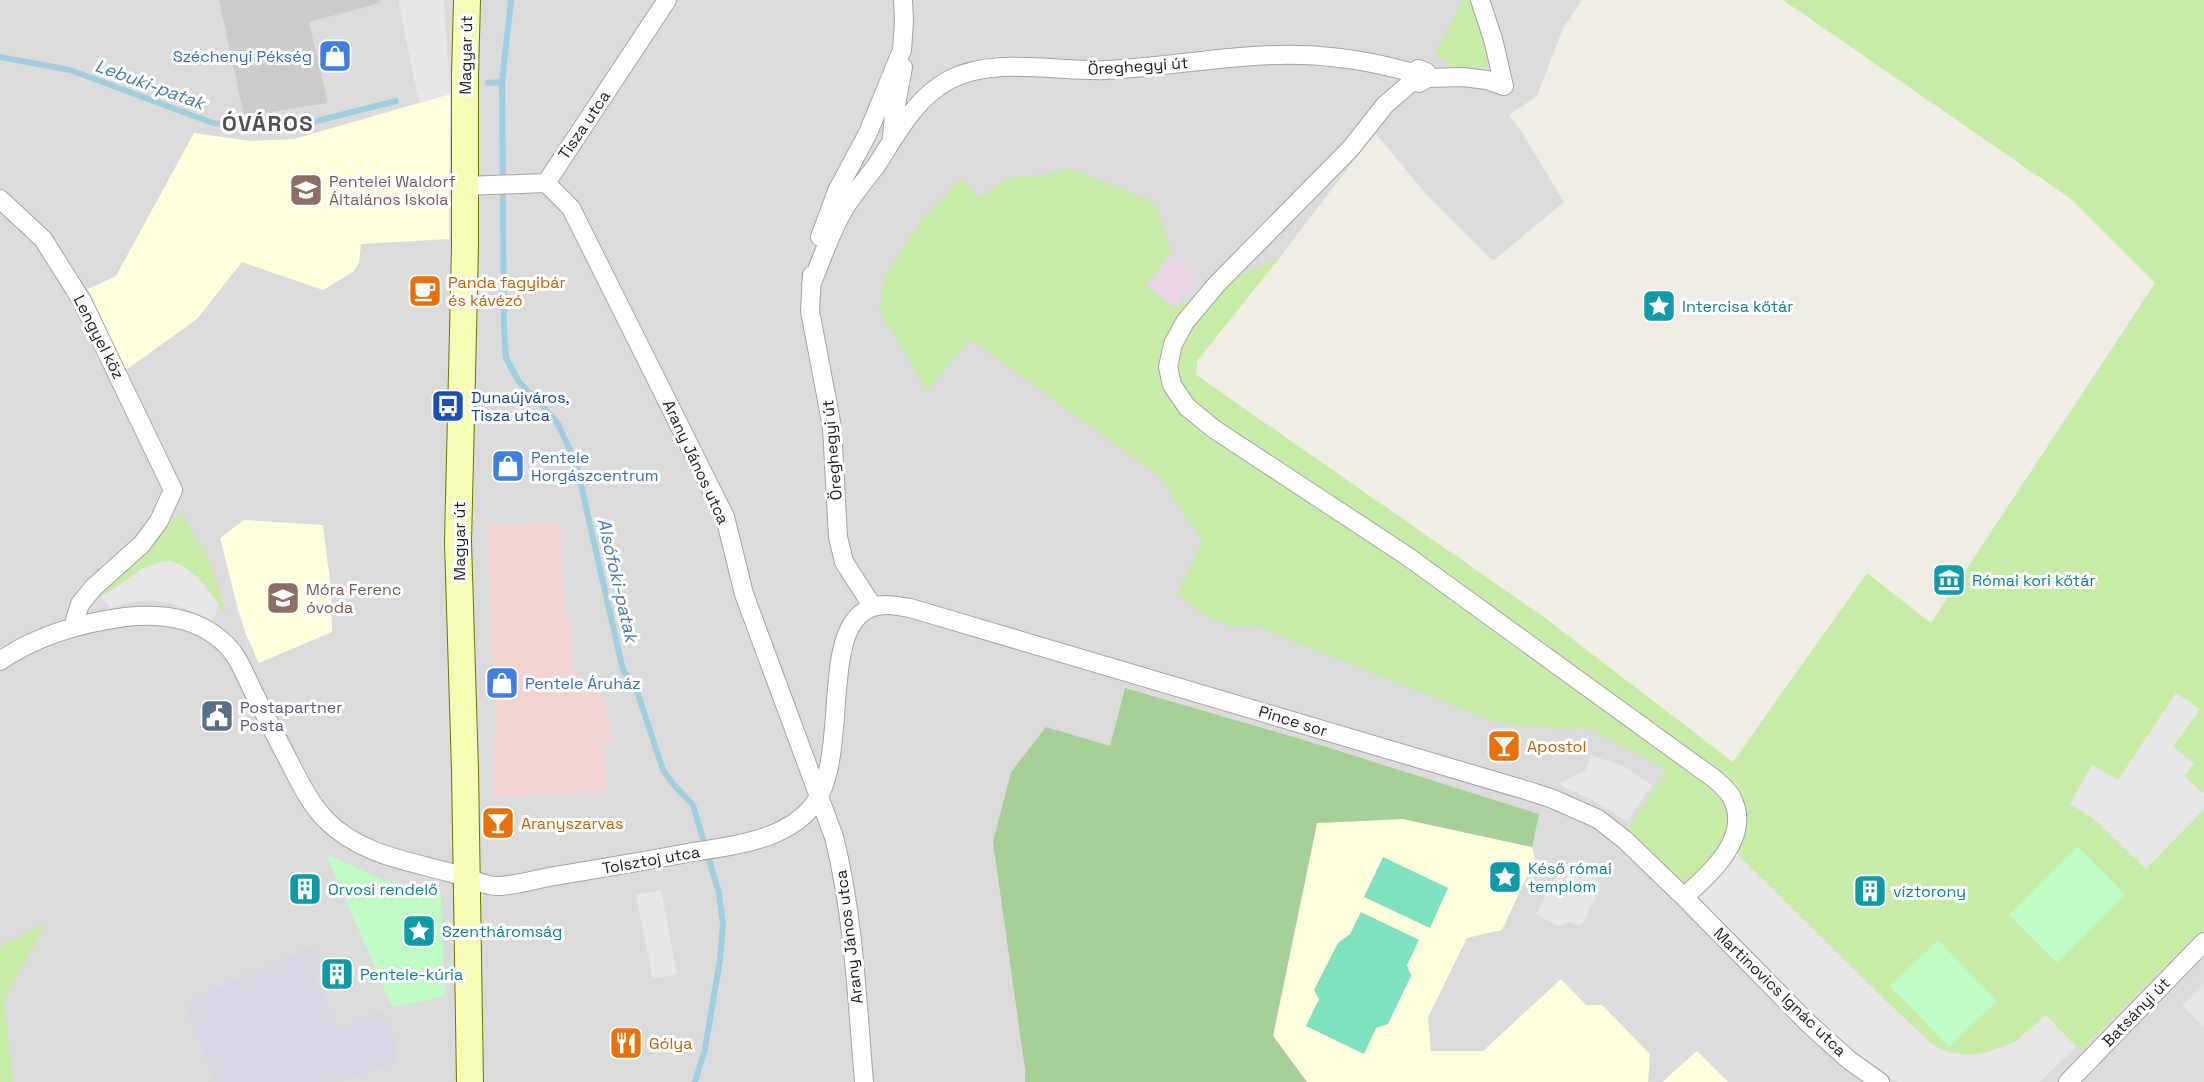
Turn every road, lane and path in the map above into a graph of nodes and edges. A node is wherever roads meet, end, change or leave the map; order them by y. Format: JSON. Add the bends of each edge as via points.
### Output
{"nodes":[{"id":1,"x":467,"y":0,"type":"edge"},
{"id":2,"x":668,"y":0,"type":"edge"},
{"id":3,"x":903,"y":0,"type":"edge"},
{"id":4,"x":1479,"y":0,"type":"edge"},
{"id":5,"x":902,"y":50,"type":"junction"},
{"id":6,"x":1418,"y":77,"type":"junction"},
{"id":7,"x":891,"y":142,"type":"junction"},
{"id":8,"x":546,"y":183,"type":"junction"},
{"id":9,"x":474,"y":186,"type":"junction"},
{"id":10,"x":0,"y":199,"type":"edge"},
{"id":11,"x":811,"y":285,"type":"junction"},
{"id":12,"x":873,"y":607,"type":"junction"},
{"id":13,"x":73,"y":627,"type":"junction"},
{"id":14,"x":0,"y":661,"type":"edge"},
{"id":15,"x":820,"y":794,"type":"junction"},
{"id":16,"x":466,"y":878,"type":"junction"},
{"id":17,"x":1684,"y":897,"type":"junction"},
{"id":18,"x":2204,"y":942,"type":"edge"},
{"id":19,"x":470,"y":1082,"type":"edge"},
{"id":20,"x":864,"y":1082,"type":"edge"},
{"id":21,"x":1880,"y":1082,"type":"edge"},
{"id":22,"x":2068,"y":1082,"type":"edge"}],
"edges":[{"from":1,"to":9,"type":"street","name":"Magyar út"},
{"from":2,"to":8,"type":"street","name":"Tisza utca"},
{"from":3,"to":5,"type":"street","name":"Öreghegyi út"},
{"from":4,"to":6,"type":"street","name":"Öreghegyi út","via":[[1504,86],[1462,77]]},
{"from":5,"to":7,"type":"street","name":"Öreghegyi út","via":[[903,70]]},
{"from":5,"to":11,"type":"street","name":"Öreghegyi út","via":[[868,133],[837,190],[814,252]]},
{"from":6,"to":7,"type":"street","name":"Öreghegyi út","via":[[1382,64],[1303,55],[1106,70],[1000,66],[948,80],[925,98]]},
{"from":6,"to":17,"type":"street","via":[[1385,105],[1351,147],[1185,322],[1173,344],[1168,366],[1172,385],[1187,407],[1214,429],[1407,556],[1716,780],[1732,797],[1738,819],[1736,833],[1718,865]]},
{"from":7,"to":11,"type":"street","name":"Öreghegyi út","via":[[846,206]]},
{"from":8,"to":9,"type":"street"},
{"from":8,"to":15,"type":"street","name":"Arany János utca","via":[[571,208],[724,517],[744,594]]},
{"from":9,"to":16,"type":"street","name":"Magyar út","via":[[465,247],[458,542]]},
{"from":10,"to":13,"type":"street","name":"Lengyel köz","via":[[43,239],[82,301],[173,490],[159,521],[142,544],[80,604]]},
{"from":11,"to":12,"type":"street","name":"Öreghegyi út","via":[[810,311],[832,426],[838,537],[844,562]]},
{"from":12,"to":15,"type":"street","via":[[858,616],[848,629],[840,653],[834,740]]},
{"from":12,"to":17,"type":"street","name":"Pince sor","via":[[893,605],[941,616],[1553,799],[1598,819]]},
{"from":13,"to":14,"type":"street","name":"Tolsztoj utca","via":[[18,648]]},
{"from":13,"to":16,"type":"street","name":"Tolsztoj utca","via":[[150,615],[188,621],[206,629],[232,651],[299,781],[326,820],[370,850]]},
{"from":15,"to":16,"type":"street","name":"Tolsztoj utca","via":[[796,823],[770,836],[492,887]]},
{"from":15,"to":20,"type":"street","name":"Arany János utca","via":[[842,870]]},
{"from":16,"to":19,"type":"street","name":"Magyar út"},
{"from":17,"to":21,"type":"street","name":"Martinovics Ignác utca","via":[[1809,1024]]},
{"from":18,"to":22,"type":"street","name":"Batsányi út"}]}
